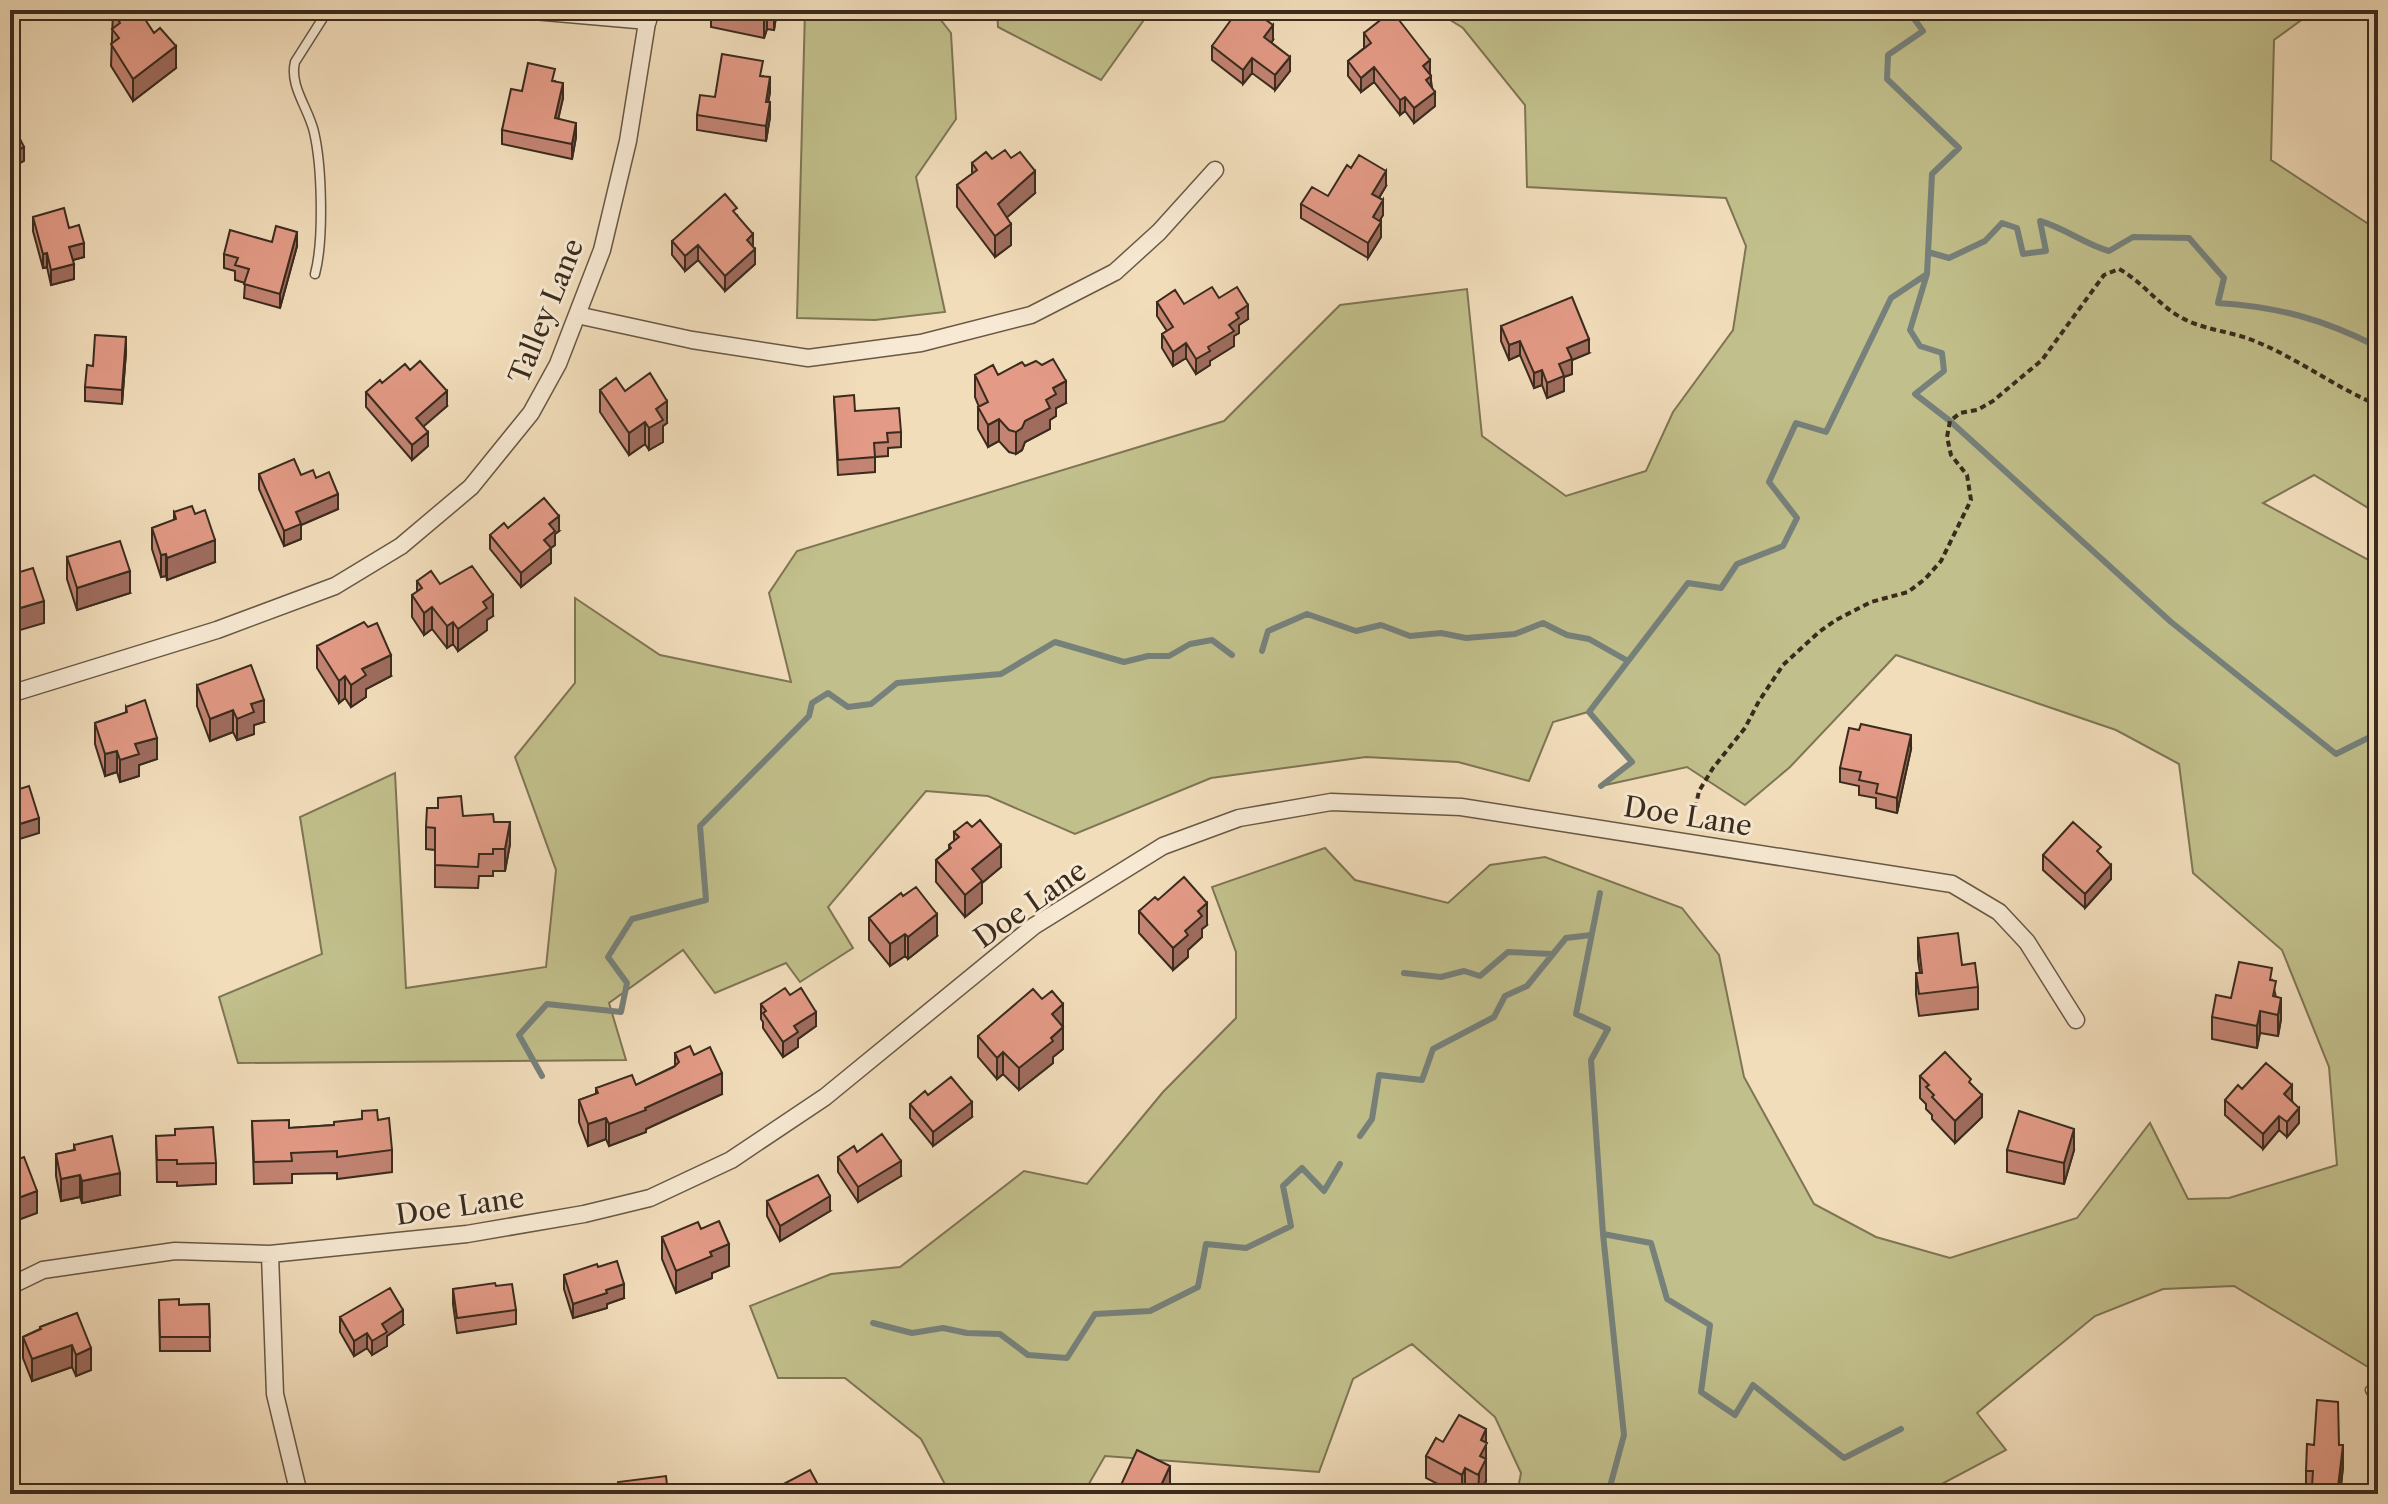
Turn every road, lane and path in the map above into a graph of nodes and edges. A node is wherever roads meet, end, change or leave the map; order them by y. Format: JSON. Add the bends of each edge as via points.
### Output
{"nodes":[{"id":1,"x":328,"y":10,"type":"edge"},
{"id":2,"x":522,"y":10,"type":"edge"},
{"id":3,"x":648,"y":15,"type":"edge"},
{"id":4,"x":1215,"y":170,"type":"dead end"},
{"id":5,"x":315,"y":274,"type":"dead end"},
{"id":6,"x":577,"y":315,"type":"junction"},
{"id":7,"x":2378,"y":405,"type":"edge"},
{"id":8,"x":10,"y":694,"type":"edge"},
{"id":9,"x":1688,"y":843,"type":"junction"},
{"id":10,"x":2076,"y":1020,"type":"dead end"},
{"id":11,"x":270,"y":1254,"type":"junction"},
{"id":12,"x":10,"y":1286,"type":"edge"},
{"id":13,"x":2370,"y":1390,"type":"dead end"},
{"id":14,"x":2378,"y":1404,"type":"edge"},
{"id":15,"x":299,"y":1494,"type":"edge"}],
"edges":[{"from":1,"to":5,"type":"lane","via":[[293,71],[315,134],[321,244]]},
{"from":2,"to":3,"type":"street"},
{"from":3,"to":6,"type":"street","name":"Talley Lane","via":[[628,141],[602,250]]},
{"from":4,"to":6,"type":"street","via":[[1115,272],[1031,315],[921,343],[808,358]]},
{"from":6,"to":8,"type":"street","name":"Talley Lane","via":[[531,413],[471,487],[401,546],[335,586],[217,630]]},
{"from":7,"to":9,"type":"path","via":[[2250,339],[2182,318],[2119,269],[2104,275],[2042,360],[1993,401],[1950,421],[1951,455],[1967,475],[1971,500],[1941,561],[1908,592],[1871,602],[1836,620],[1783,665],[1699,791]]},
{"from":9,"to":10,"type":"street","name":"Doe Lane","via":[[1952,884],[2009,922]]},
{"from":9,"to":11,"type":"street","name":"Doe Lane","via":[[1461,807],[1331,802],[1239,818],[1163,846],[1034,926],[825,1097],[731,1160],[650,1198],[467,1234]]},
{"from":11,"to":12,"type":"street","name":"Doe Lane","via":[[175,1251],[43,1270]]},
{"from":11,"to":15,"type":"street","via":[[275,1394]]},
{"from":13,"to":14,"type":"lane"}]}
